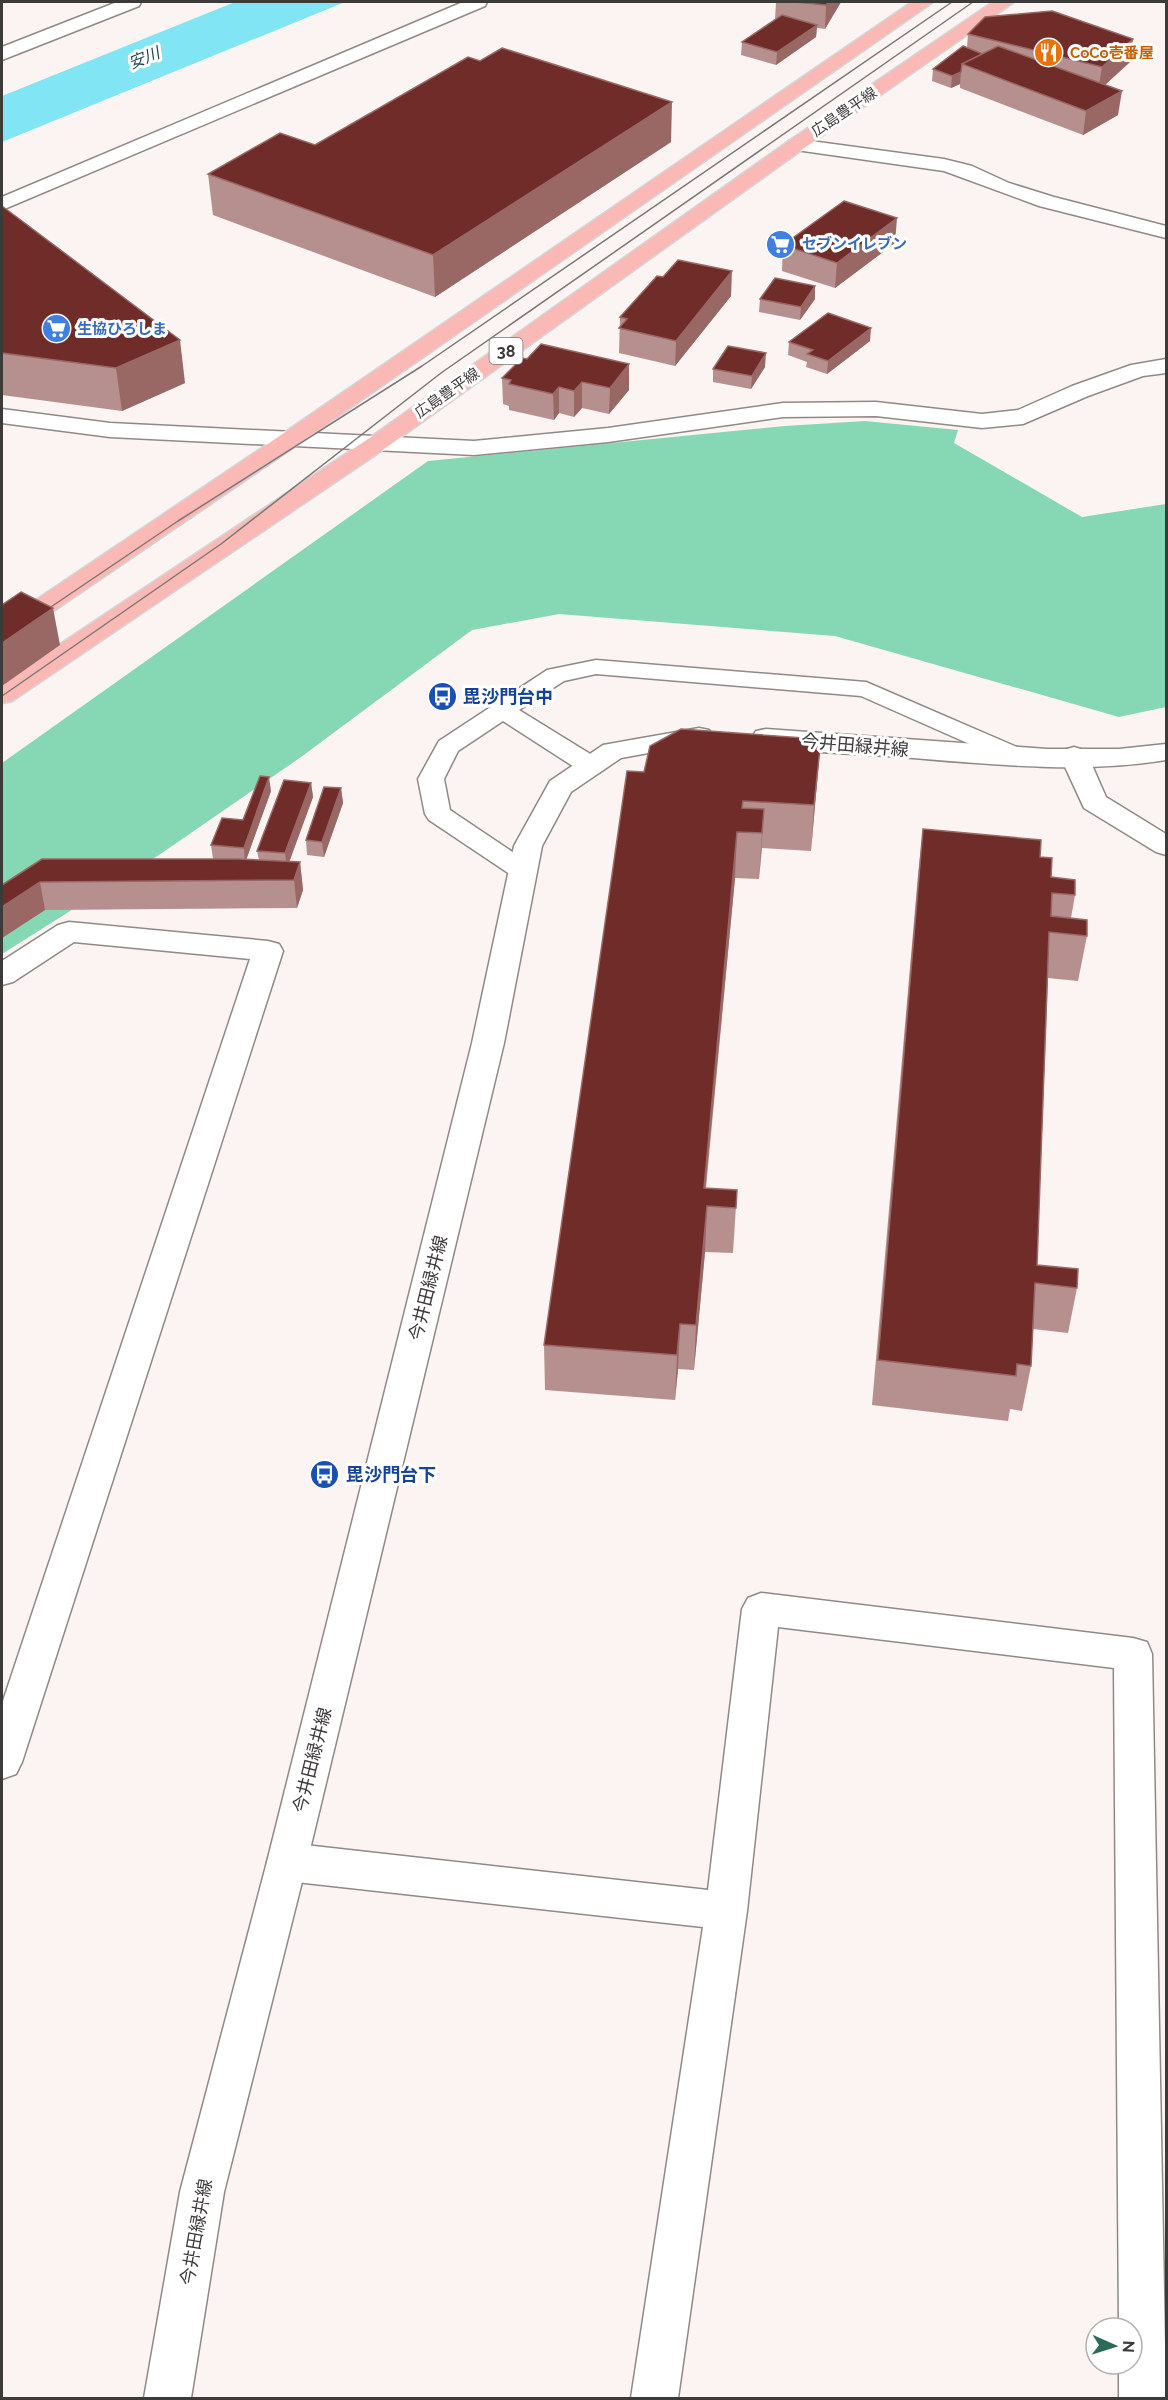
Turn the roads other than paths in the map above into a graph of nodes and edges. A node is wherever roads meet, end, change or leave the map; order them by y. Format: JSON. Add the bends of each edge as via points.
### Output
{"nodes":[{"id":1,"x":132,"y":2,"type":"edge"},
{"id":2,"x":478,"y":2,"type":"edge"},
{"id":3,"x":924,"y":2,"type":"edge"},
{"id":4,"x":1005,"y":2,"type":"edge"},
{"id":5,"x":2,"y":54,"type":"edge"},
{"id":6,"x":796,"y":145,"type":"junction"},
{"id":7,"x":2,"y":204,"type":"edge"},
{"id":8,"x":1167,"y":232,"type":"edge"},
{"id":9,"x":1167,"y":366,"type":"edge"},
{"id":10,"x":2,"y":416,"type":"edge"},
{"id":11,"x":289,"y":440,"type":"junction"},
{"id":12,"x":379,"y":442,"type":"junction"},
{"id":13,"x":2,"y":634,"type":"edge"},
{"id":14,"x":2,"y":695,"type":"edge"},
{"id":15,"x":502,"y":710,"type":"junction"},
{"id":16,"x":1167,"y":752,"type":"edge"},
{"id":17,"x":1017,"y":756,"type":"junction"},
{"id":18,"x":1074,"y":756,"type":"junction"},
{"id":19,"x":591,"y":766,"type":"junction"},
{"id":20,"x":1167,"y":846,"type":"edge"},
{"id":21,"x":523,"y":871,"type":"junction"},
{"id":22,"x":2,"y":975,"type":"edge"},
{"id":23,"x":2,"y":1762,"type":"edge"},
{"id":24,"x":287,"y":1862,"type":"junction"},
{"id":25,"x":726,"y":1911,"type":"junction"},
{"id":26,"x":167,"y":2398,"type":"edge"},
{"id":27,"x":655,"y":2398,"type":"edge"},
{"id":28,"x":1143,"y":2398,"type":"edge"}],
"edges":[{"from":1,"to":5,"type":"street"},
{"from":2,"to":7,"type":"street"},
{"from":3,"to":11,"type":"main road"},
{"from":4,"to":6,"type":"main road","name":"広島豊平線","number":"38"},
{"from":6,"to":8,"type":"street","via":[[966,170],[1004,188],[1088,215]]},
{"from":6,"to":12,"type":"main road","name":"広島豊平線","number":"38"},
{"from":9,"to":12,"type":"street","via":[[1139,370],[1089,387],[1023,417],[982,421],[876,409],[783,410],[608,435],[474,448]]},
{"from":10,"to":11,"type":"street","via":[[110,430]]},
{"from":11,"to":12,"type":"street"},
{"from":11,"to":13,"type":"main road"},
{"from":12,"to":14,"type":"main road","name":"広島豊平線","number":"38"},
{"from":15,"to":17,"type":"lane","via":[[556,675],[596,667],[855,688],[866,689]]},
{"from":15,"to":19,"type":"lane"},
{"from":15,"to":21,"type":"lane","via":[[448,746],[431,779],[438,814]]},
{"from":16,"to":18,"type":"street","name":"今井田緑井線","via":[[1134,758]]},
{"from":17,"to":18,"type":"street","name":"今井田緑井線"},
{"from":17,"to":19,"type":"street","name":"今井田緑井線","via":[[734,735],[693,736],[613,752]]},
{"from":18,"to":20,"type":"street","via":[[1094,802]]},
{"from":19,"to":21,"type":"street","name":"今井田緑井線","via":[[560,787],[528,846]]},
{"from":21,"to":24,"type":"street","name":"今井田緑井線","via":[[488,1042]]},
{"from":22,"to":23,"type":"street","via":[[69,932],[268,951]]},
{"from":24,"to":25,"type":"street"},
{"from":24,"to":26,"type":"street","name":"今井田緑井線","via":[[202,2192]]},
{"from":25,"to":27,"type":"street"},
{"from":25,"to":28,"type":"street","via":[[761,1609],[1133,1654]]}]}
